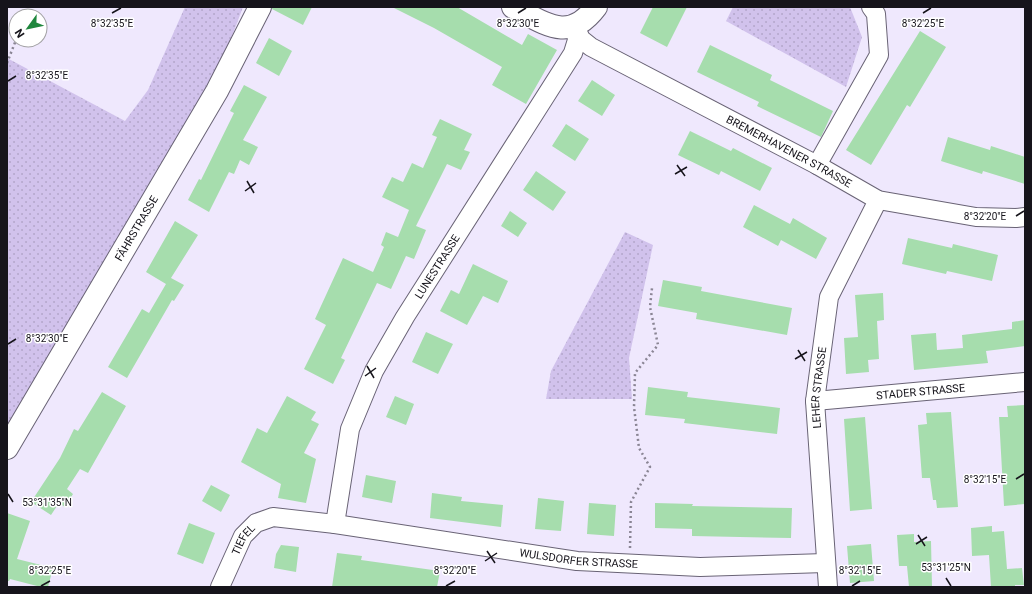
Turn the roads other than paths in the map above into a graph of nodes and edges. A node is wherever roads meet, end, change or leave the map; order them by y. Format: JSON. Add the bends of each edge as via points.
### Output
{"nodes":[{"id":1,"x":260,"y":7,"type":"edge"},
{"id":2,"x":513,"y":7,"type":"edge"},
{"id":3,"x":596,"y":7,"type":"edge"},
{"id":4,"x":871,"y":7,"type":"edge"},
{"id":5,"x":575,"y":26,"type":"junction"},
{"id":6,"x":817,"y":166,"type":"junction"},
{"id":7,"x":878,"y":200,"type":"junction"},
{"id":8,"x":1025,"y":217,"type":"edge"},
{"id":9,"x":1025,"y":382,"type":"edge"},
{"id":10,"x":815,"y":401,"type":"junction"},
{"id":11,"x":7,"y":448,"type":"edge"},
{"id":12,"x":335,"y":524,"type":"junction"},
{"id":13,"x":825,"y":563,"type":"junction"},
{"id":14,"x":220,"y":587,"type":"edge"},
{"id":15,"x":828,"y":587,"type":"edge"}],
"edges":[{"from":1,"to":11,"type":"street","name":"FÄHRSTRASSE","via":[[217,91]]},
{"from":2,"to":5,"type":"street","via":[[549,25],[563,29]]},
{"from":3,"to":5,"type":"street","via":[[588,18]]},
{"from":4,"to":6,"type":"street","via":[[876,14],[880,55]]},
{"from":5,"to":6,"type":"street","name":"BREMERHAVENER STRASSE","via":[[581,39],[591,47]]},
{"from":5,"to":12,"type":"street","name":"LUNESTRASSE","via":[[577,40],[573,54],[405,317],[374,371],[350,429]]},
{"from":6,"to":7,"type":"street","name":"BREMERHAVENER STRASSE"},
{"from":7,"to":8,"type":"street","name":"BREMERHAVENER STRASSE","via":[[976,217]]},
{"from":7,"to":10,"type":"street","name":"LEHER STRASSE","via":[[829,297]]},
{"from":9,"to":10,"type":"street","name":"STADER STRASSE"},
{"from":10,"to":13,"type":"street","name":"LEHER STRASSE"},
{"from":12,"to":13,"type":"street","name":"WULSDORFER STRASSE","via":[[577,561],[700,567]]},
{"from":12,"to":14,"type":"street","name":"TIEFEL","via":[[273,518],[256,523],[243,536]]},
{"from":13,"to":15,"type":"street","name":"LEHER STRASSE"}]}
